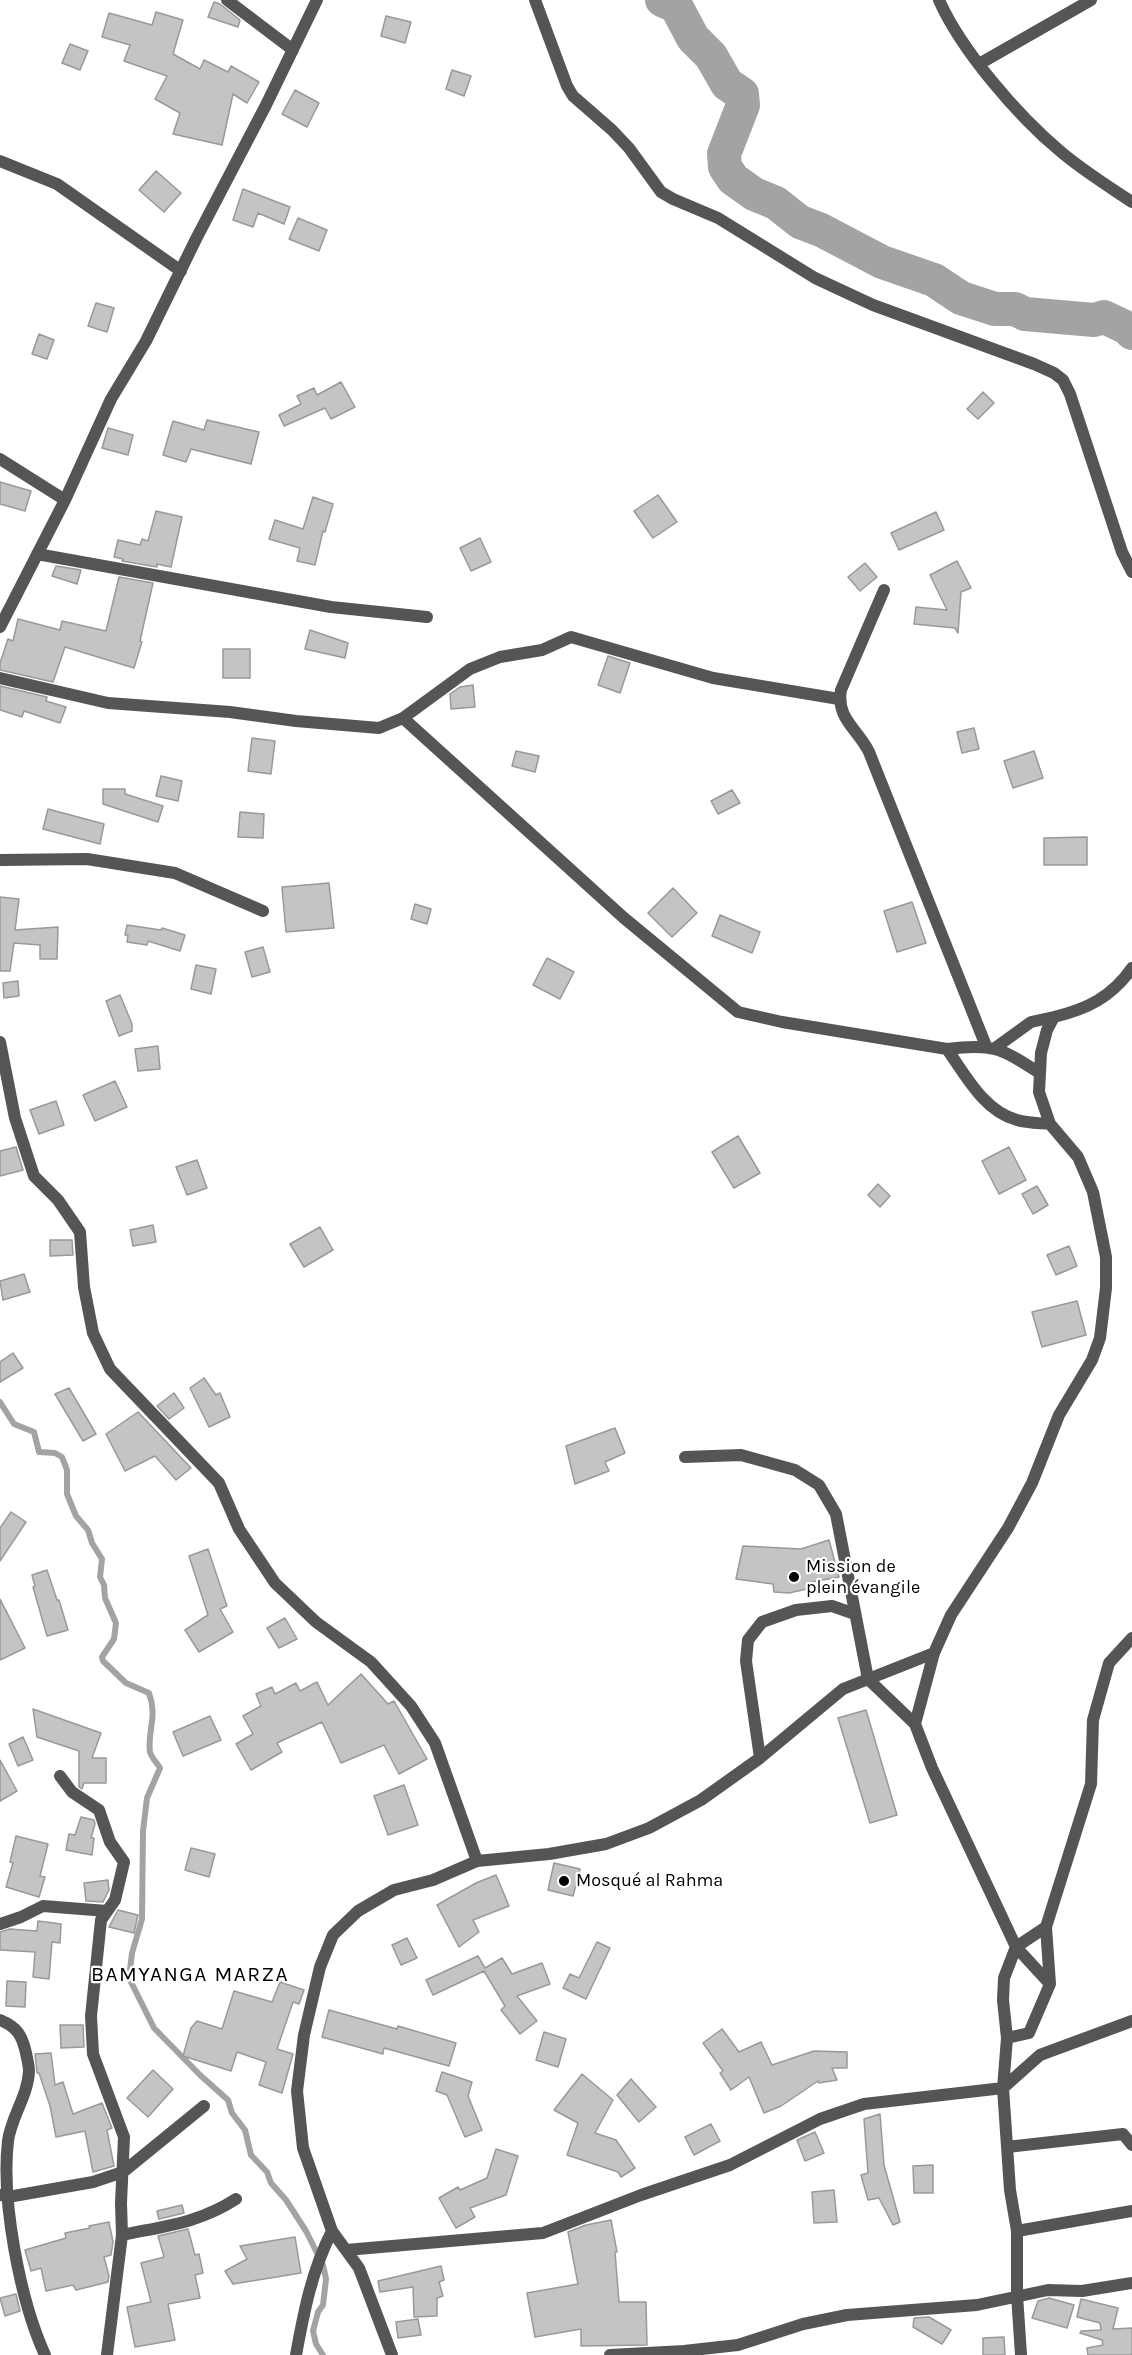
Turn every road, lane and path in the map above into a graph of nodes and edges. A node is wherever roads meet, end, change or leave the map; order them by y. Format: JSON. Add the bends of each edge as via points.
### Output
{"nodes":[{"id":1,"x":227,"y":0,"type":"edge"},
{"id":2,"x":318,"y":0,"type":"edge"},
{"id":3,"x":535,"y":0,"type":"edge"},
{"id":4,"x":939,"y":0,"type":"edge"},
{"id":5,"x":1091,"y":0,"type":"edge"},
{"id":6,"x":293,"y":50,"type":"junction"},
{"id":7,"x":979,"y":64,"type":"junction"},
{"id":8,"x":0,"y":161,"type":"edge"},
{"id":9,"x":1132,"y":202,"type":"edge"},
{"id":10,"x":181,"y":271,"type":"junction"},
{"id":11,"x":0,"y":459,"type":"edge"},
{"id":12,"x":65,"y":500,"type":"junction"},
{"id":13,"x":37,"y":554,"type":"junction"},
{"id":14,"x":1132,"y":572,"type":"edge"},
{"id":15,"x":884,"y":590,"type":"dead end"},
{"id":16,"x":427,"y":617,"type":"dead end"},
{"id":17,"x":0,"y":627,"type":"edge"},
{"id":18,"x":0,"y":678,"type":"edge"},
{"id":19,"x":839,"y":699,"type":"junction"},
{"id":20,"x":403,"y":718,"type":"junction"},
{"id":21,"x":0,"y":860,"type":"edge"},
{"id":22,"x":263,"y":911,"type":"dead end"},
{"id":23,"x":1132,"y":968,"type":"edge"},
{"id":24,"x":1054,"y":1017,"type":"junction"},
{"id":25,"x":0,"y":1042,"type":"edge"},
{"id":26,"x":991,"y":1047,"type":"junction"},
{"id":27,"x":947,"y":1049,"type":"junction"},
{"id":28,"x":1038,"y":1072,"type":"junction"},
{"id":29,"x":1050,"y":1124,"type":"junction"},
{"id":30,"x":685,"y":1457,"type":"dead end"},
{"id":31,"x":855,"y":1614,"type":"junction"},
{"id":32,"x":1132,"y":1638,"type":"edge"},
{"id":33,"x":934,"y":1653,"type":"junction"},
{"id":34,"x":868,"y":1679,"type":"junction"},
{"id":35,"x":915,"y":1724,"type":"junction"},
{"id":36,"x":760,"y":1758,"type":"junction"},
{"id":37,"x":60,"y":1776,"type":"dead end"},
{"id":38,"x":477,"y":1861,"type":"junction"},
{"id":39,"x":107,"y":1911,"type":"junction"},
{"id":40,"x":0,"y":1924,"type":"edge"},
{"id":41,"x":1046,"y":1927,"type":"junction"},
{"id":42,"x":1016,"y":1947,"type":"junction"},
{"id":43,"x":1050,"y":1984,"type":"junction"},
{"id":44,"x":0,"y":2020,"type":"edge"},
{"id":45,"x":1132,"y":2021,"type":"edge"},
{"id":46,"x":1007,"y":2038,"type":"junction"},
{"id":47,"x":1004,"y":2088,"type":"junction"},
{"id":48,"x":204,"y":2106,"type":"dead end"},
{"id":49,"x":1132,"y":2145,"type":"edge"},
{"id":50,"x":1007,"y":2147,"type":"junction"},
{"id":51,"x":123,"y":2172,"type":"junction"},
{"id":52,"x":4,"y":2196,"type":"edge"},
{"id":53,"x":236,"y":2199,"type":"dead end"},
{"id":54,"x":1132,"y":2211,"type":"edge"},
{"id":55,"x":332,"y":2231,"type":"junction"},
{"id":56,"x":1017,"y":2231,"type":"junction"},
{"id":57,"x":122,"y":2235,"type":"junction"},
{"id":58,"x":346,"y":2250,"type":"junction"},
{"id":59,"x":1132,"y":2283,"type":"edge"},
{"id":60,"x":1017,"y":2295,"type":"junction"},
{"id":61,"x":45,"y":2355,"type":"edge"},
{"id":62,"x":107,"y":2355,"type":"edge"},
{"id":63,"x":296,"y":2355,"type":"edge"},
{"id":64,"x":392,"y":2355,"type":"edge"},
{"id":65,"x":610,"y":2355,"type":"edge"},
{"id":66,"x":1021,"y":2355,"type":"edge"}],
"edges":[{"from":1,"to":6,"type":"street"},
{"from":2,"to":6,"type":"street"},
{"from":3,"to":14,"type":"street","via":[[573,96],[629,148],[661,192],[718,218],[824,282],[873,305],[1034,364],[1063,380]]},
{"from":4,"to":7,"type":"street","via":[[947,19]]},
{"from":5,"to":7,"type":"street"},
{"from":6,"to":10,"type":"street"},
{"from":7,"to":9,"type":"street","via":[[1061,152]]},
{"from":8,"to":10,"type":"street","via":[[57,184]]},
{"from":10,"to":12,"type":"street","via":[[111,399]]},
{"from":11,"to":12,"type":"street"},
{"from":12,"to":13,"type":"street"},
{"from":13,"to":16,"type":"street","via":[[331,607]]},
{"from":13,"to":17,"type":"street"},
{"from":15,"to":19,"type":"street"},
{"from":18,"to":20,"type":"street","via":[[108,703],[379,728]]},
{"from":19,"to":20,"type":"street","via":[[713,678],[571,637],[542,650],[500,657],[470,669]]},
{"from":19,"to":26,"type":"street","via":[[843,716],[869,753]]},
{"from":20,"to":27,"type":"street","via":[[624,918],[738,1012]]},
{"from":21,"to":22,"type":"street","via":[[87,859],[175,873]]},
{"from":23,"to":24,"type":"street","via":[[1098,1002]]},
{"from":24,"to":26,"type":"street","via":[[1031,1022]]},
{"from":24,"to":28,"type":"street","via":[[1047,1029]]},
{"from":25,"to":38,"type":"street","via":[[15,1118],[34,1176],[58,1200],[80,1232],[84,1287],[93,1333],[110,1369],[219,1483],[239,1529],[275,1583],[316,1622],[371,1662],[411,1706],[435,1743]]},
{"from":26,"to":27,"type":"street"},
{"from":26,"to":28,"type":"street"},
{"from":27,"to":29,"type":"street","via":[[974,1088],[999,1112],[1018,1120]]},
{"from":28,"to":29,"type":"street","via":[[1039,1092]]},
{"from":29,"to":33,"type":"street","via":[[1078,1157],[1093,1192],[1106,1257],[1100,1338],[1092,1360],[1059,1414],[1032,1483],[1008,1528],[951,1615]]},
{"from":30,"to":31,"type":"street","via":[[741,1455],[795,1470],[819,1485],[836,1514]]},
{"from":31,"to":34,"type":"street"},
{"from":31,"to":36,"type":"street","via":[[832,1606],[796,1610],[762,1622],[748,1640],[746,1661]]},
{"from":32,"to":41,"type":"street","via":[[1109,1663],[1094,1719],[1092,1784]]},
{"from":33,"to":34,"type":"street"},
{"from":33,"to":35,"type":"street"},
{"from":34,"to":35,"type":"street"},
{"from":34,"to":36,"type":"street","via":[[843,1689]]},
{"from":35,"to":42,"type":"street"},
{"from":36,"to":38,"type":"street","via":[[701,1800],[649,1828],[606,1844]]},
{"from":37,"to":39,"type":"street","via":[[72,1792],[99,1810],[110,1842],[124,1862],[115,1900]]},
{"from":38,"to":55,"type":"street","via":[[433,1880],[394,1890],[358,1911],[333,1935],[320,1967],[304,2035],[297,2091],[303,2148]]},
{"from":39,"to":40,"type":"street","via":[[43,1906]]},
{"from":39,"to":51,"type":"street","via":[[101,1920],[96,1956],[91,2016],[93,2054],[124,2137]]},
{"from":41,"to":42,"type":"street"},
{"from":41,"to":43,"type":"street"},
{"from":42,"to":43,"type":"street"},
{"from":42,"to":46,"type":"street","via":[[1004,1978]]},
{"from":43,"to":46,"type":"street","via":[[1029,2033]]},
{"from":44,"to":52,"type":"street","via":[[13,2025],[23,2037],[29,2070],[8,2138]]},
{"from":45,"to":47,"type":"street","via":[[1040,2055]]},
{"from":46,"to":47,"type":"street"},
{"from":47,"to":50,"type":"street"},
{"from":47,"to":58,"type":"street","via":[[864,2104],[820,2119],[730,2165],[543,2234]]},
{"from":48,"to":51,"type":"street"},
{"from":49,"to":50,"type":"street","via":[[1123,2133]]},
{"from":50,"to":56,"type":"street"},
{"from":51,"to":52,"type":"street","via":[[93,2182]]},
{"from":51,"to":57,"type":"street"},
{"from":52,"to":61,"type":"street","via":[[27,2300]]},
{"from":53,"to":57,"type":"street","via":[[189,2222]]},
{"from":54,"to":56,"type":"street"},
{"from":55,"to":58,"type":"street"},
{"from":55,"to":63,"type":"street","via":[[305,2301]]},
{"from":56,"to":60,"type":"street"},
{"from":57,"to":62,"type":"street"},
{"from":58,"to":64,"type":"street","via":[[359,2268]]},
{"from":59,"to":60,"type":"street"},
{"from":60,"to":65,"type":"street","via":[[977,2305],[847,2315],[738,2345]]},
{"from":60,"to":66,"type":"street"}]}
